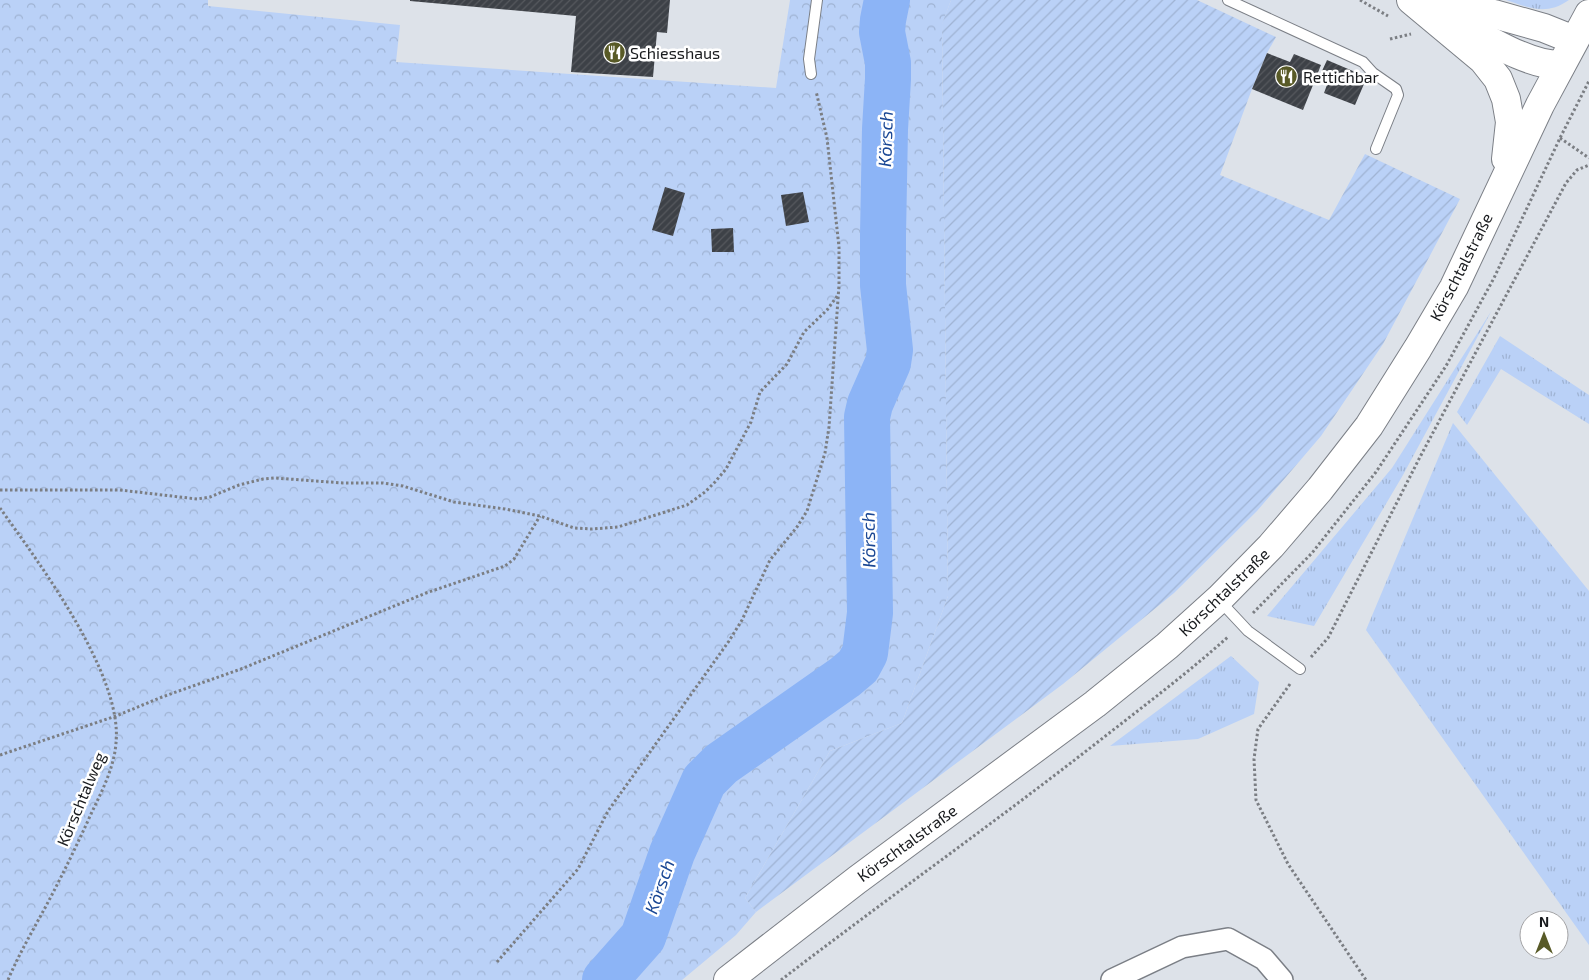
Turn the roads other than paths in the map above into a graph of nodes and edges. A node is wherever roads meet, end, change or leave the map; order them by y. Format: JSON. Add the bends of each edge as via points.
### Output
{"nodes":[{"id":1,"x":817,"y":0,"type":"edge"},
{"id":2,"x":1228,"y":0,"type":"edge"},
{"id":3,"x":1413,"y":0,"type":"edge"},
{"id":4,"x":1589,"y":14,"type":"edge"},
{"id":5,"x":1574,"y":40,"type":"junction"},
{"id":6,"x":1561,"y":65,"type":"junction"},
{"id":7,"x":811,"y":74,"type":"road end"},
{"id":8,"x":1376,"y":149,"type":"dead end"},
{"id":9,"x":1501,"y":185,"type":"junction"},
{"id":10,"x":1219,"y":599,"type":"junction"},
{"id":11,"x":1300,"y":669,"type":"road end"},
{"id":12,"x":728,"y":980,"type":"edge"},
{"id":13,"x":1112,"y":980,"type":"edge"},
{"id":14,"x":1282,"y":980,"type":"edge"}],
"edges":[{"from":1,"to":7,"type":"lane","via":[[809,59]]},
{"from":2,"to":8,"type":"lane","via":[[1363,62],[1396,89],[1398,95]]},
{"from":3,"to":5,"type":"main road","via":[[1494,14]]},
{"from":3,"to":6,"type":"main road","via":[[1518,54],[1539,63]]},
{"from":3,"to":9,"type":"main road","via":[[1483,60],[1503,89],[1510,122]]},
{"from":4,"to":5,"type":"main road","name":"Körschtalstraße"},
{"from":5,"to":6,"type":"main road","name":"Körschtalstraße"},
{"from":6,"to":9,"type":"main road","name":"Körschtalstraße"},
{"from":9,"to":10,"type":"main road","name":"Körschtalstraße","via":[[1454,287],[1369,426],[1271,546]]},
{"from":10,"to":11,"type":"lane","via":[[1242,624]]},
{"from":10,"to":12,"type":"main road","name":"Körschtalstraße","via":[[1095,704],[856,880]]},
{"from":13,"to":14,"type":"street","via":[[1182,947],[1228,939],[1264,959]]}]}
